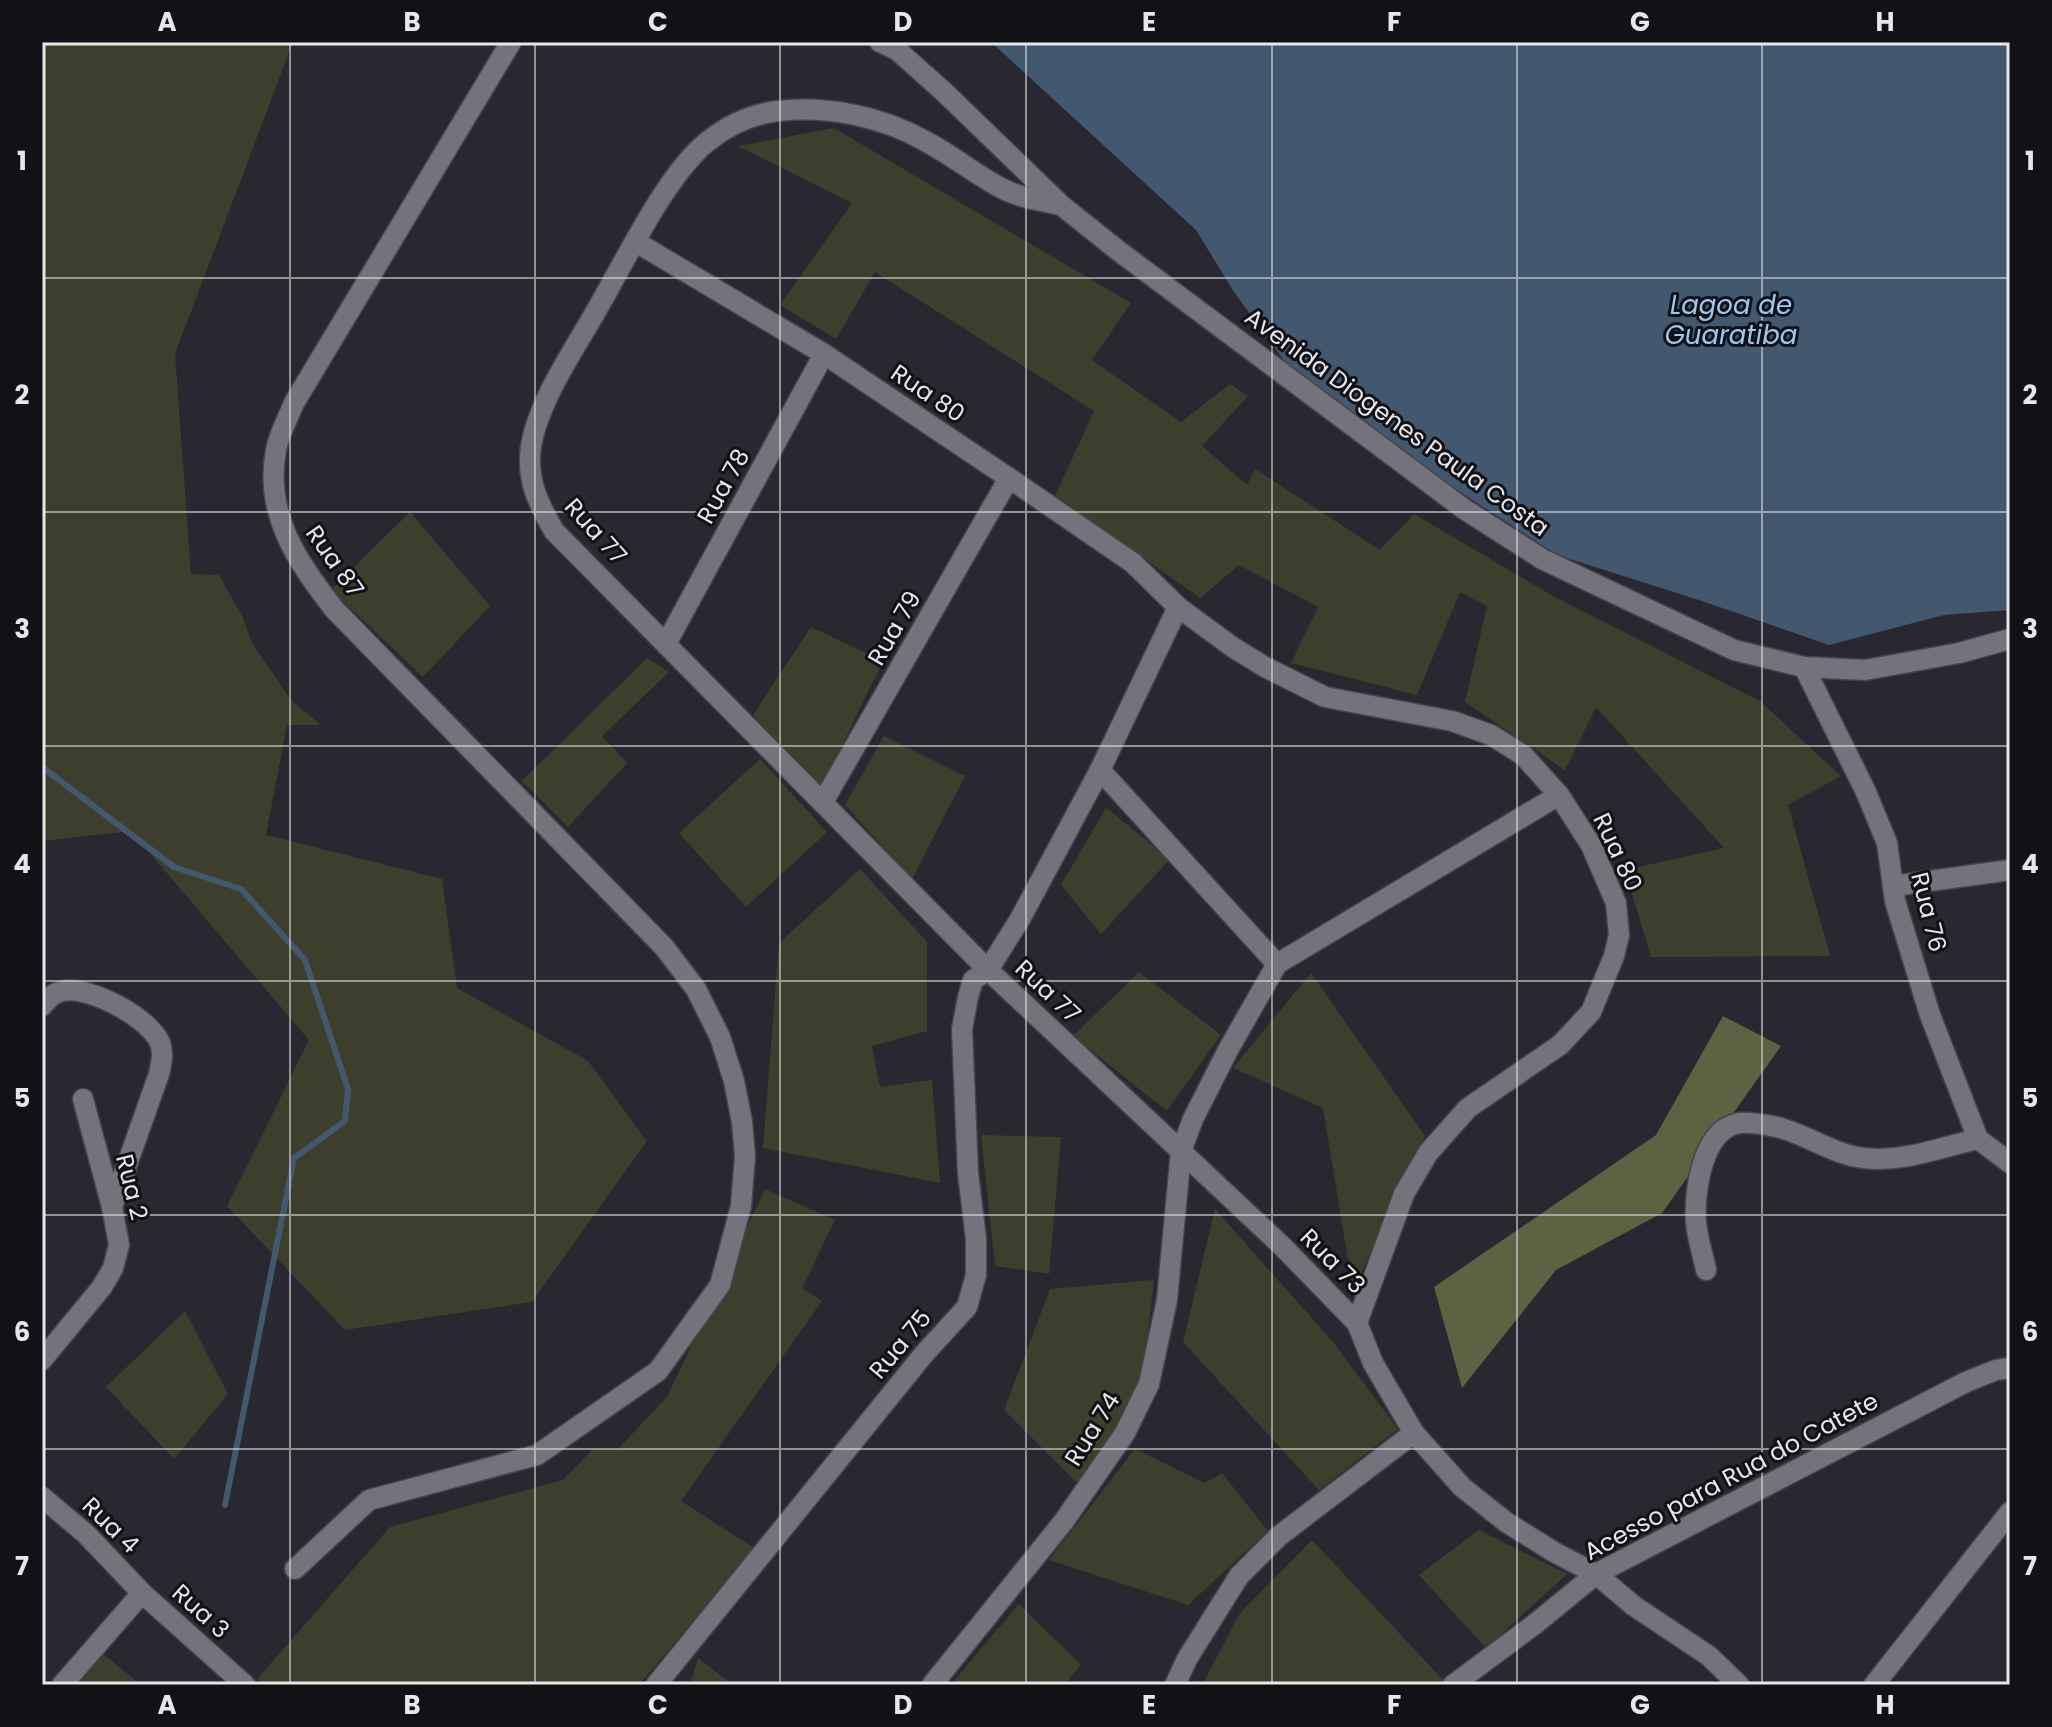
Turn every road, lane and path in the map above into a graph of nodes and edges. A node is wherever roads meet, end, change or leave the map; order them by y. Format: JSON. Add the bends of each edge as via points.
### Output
{"nodes":[{"id":1,"x":511,"y":42,"type":"edge"},
{"id":2,"x":880,"y":42,"type":"edge"},
{"id":3,"x":1061,"y":205,"type":"junction"},
{"id":4,"x":636,"y":242,"type":"junction"},
{"id":5,"x":824,"y":354,"type":"junction"},
{"id":6,"x":1009,"y":478,"type":"junction"},
{"id":7,"x":1178,"y":607,"type":"junction"},
{"id":8,"x":2010,"y":639,"type":"edge"},
{"id":9,"x":667,"y":642,"type":"junction"},
{"id":10,"x":1804,"y":667,"type":"junction"},
{"id":11,"x":1100,"y":770,"type":"junction"},
{"id":12,"x":1559,"y":795,"type":"junction"},
{"id":13,"x":823,"y":802,"type":"junction"},
{"id":14,"x":2010,"y":870,"type":"edge"},
{"id":15,"x":1893,"y":886,"type":"junction"},
{"id":16,"x":1277,"y":964,"type":"junction"},
{"id":17,"x":988,"y":970,"type":"junction"},
{"id":18,"x":42,"y":1006,"type":"edge"},
{"id":19,"x":83,"y":1099,"type":"dead end"},
{"id":20,"x":1978,"y":1139,"type":"junction"},
{"id":21,"x":1181,"y":1151,"type":"junction"},
{"id":22,"x":2010,"y":1163,"type":"edge"},
{"id":23,"x":112,"y":1207,"type":"junction"},
{"id":24,"x":1706,"y":1270,"type":"dead end"},
{"id":25,"x":1357,"y":1323,"type":"junction"},
{"id":26,"x":42,"y":1360,"type":"edge"},
{"id":27,"x":2010,"y":1368,"type":"edge"},
{"id":28,"x":1414,"y":1433,"type":"junction"},
{"id":29,"x":42,"y":1497,"type":"edge"},
{"id":30,"x":2010,"y":1512,"type":"edge"},
{"id":31,"x":295,"y":1569,"type":"dead end"},
{"id":32,"x":1596,"y":1574,"type":"junction"},
{"id":33,"x":142,"y":1593,"type":"junction"},
{"id":34,"x":62,"y":1685,"type":"edge"},
{"id":35,"x":245,"y":1685,"type":"edge"},
{"id":36,"x":656,"y":1685,"type":"edge"},
{"id":37,"x":932,"y":1685,"type":"edge"},
{"id":38,"x":1175,"y":1685,"type":"edge"},
{"id":39,"x":1453,"y":1685,"type":"edge"},
{"id":40,"x":1739,"y":1685,"type":"edge"},
{"id":41,"x":1874,"y":1685,"type":"edge"}],
"edges":[{"from":1,"to":31,"type":"street","name":"Rua 87","via":[[294,403],[276,449],[273,490],[283,530],[334,609],[664,947],[696,989],[734,1081],[745,1156],[741,1206],[720,1285],[658,1371],[537,1455],[369,1500]]},
{"from":2,"to":3,"type":"street","name":"Avenida Diogenes Paula Costa","via":[[897,50],[943,91]]},
{"from":3,"to":4,"type":"street","name":"Rua 77","via":[[1002,189],[924,139],[882,123],[815,110],[777,111],[739,121],[705,143],[679,173]]},
{"from":3,"to":10,"type":"street","name":"Avenida Diogenes Paula Costa","via":[[1503,535],[1542,559],[1734,650]]},
{"from":4,"to":5,"type":"street","name":"Rua 80"},
{"from":4,"to":9,"type":"street","name":"Rua 77","via":[[542,411],[531,444],[529,476],[554,531]]},
{"from":5,"to":6,"type":"street","name":"Rua 80"},
{"from":5,"to":9,"type":"street","name":"Rua 78"},
{"from":6,"to":7,"type":"street","name":"Rua 80","via":[[1133,563]]},
{"from":6,"to":13,"type":"street","name":"Rua 79"},
{"from":7,"to":11,"type":"street"},
{"from":7,"to":12,"type":"street","name":"Rua 80","via":[[1245,655],[1325,697],[1452,721],[1491,735],[1523,755]]},
{"from":8,"to":10,"type":"street","name":"Avenida Diogenes Paula Costa","via":[[1865,670]]},
{"from":9,"to":13,"type":"street","name":"Rua 77"},
{"from":10,"to":15,"type":"street","name":"Rua 76","via":[[1887,843]]},
{"from":11,"to":16,"type":"street"},
{"from":11,"to":17,"type":"street"},
{"from":12,"to":16,"type":"street"},
{"from":12,"to":25,"type":"street","name":"Rua 80","via":[[1591,845],[1616,903],[1619,935],[1614,956],[1591,1012],[1568,1037],[1468,1108],[1428,1153],[1404,1194]]},
{"from":13,"to":17,"type":"street","name":"Rua 77"},
{"from":14,"to":15,"type":"street"},
{"from":15,"to":20,"type":"street","name":"Rua 76","via":[[1930,1015]]},
{"from":16,"to":21,"type":"street","name":"Rua 74","via":[[1207,1091]]},
{"from":17,"to":21,"type":"street","name":"Rua 77"},
{"from":17,"to":36,"type":"street","name":"Rua 75","via":[[973,980],[962,1029],[976,1239],[976,1275],[967,1307]]},
{"from":18,"to":23,"type":"street","via":[[62,991],[86,993],[136,1016],[160,1043],[159,1074]]},
{"from":19,"to":23,"type":"street","name":"Rua 2"},
{"from":20,"to":22,"type":"street"},
{"from":20,"to":24,"type":"street","via":[[1880,1160],[1859,1158],[1781,1128],[1739,1123],[1723,1131],[1696,1184],[1696,1223]]},
{"from":21,"to":25,"type":"street","name":"Rua 73"},
{"from":21,"to":37,"type":"street","name":"Rua 74","via":[[1167,1300],[1149,1384],[1125,1433],[1064,1521]]},
{"from":23,"to":26,"type":"street","name":"Rua 2","via":[[119,1245],[113,1268]]},
{"from":25,"to":28,"type":"street","name":"Rua 73","via":[[1373,1363]]},
{"from":27,"to":32,"type":"street","name":"Acesso para Rua do Catete","via":[[1966,1382]]},
{"from":28,"to":32,"type":"street","name":"Rua 73","via":[[1462,1487],[1506,1522]]},
{"from":28,"to":38,"type":"street","via":[[1279,1536],[1239,1576]]},
{"from":29,"to":33,"type":"street","name":"Rua 4"},
{"from":30,"to":41,"type":"street"},
{"from":32,"to":39,"type":"street","name":"Acesso para Rua do Catete"},
{"from":32,"to":40,"type":"street","name":"Rua 73","via":[[1709,1656]]},
{"from":33,"to":34,"type":"street","name":"Rua 3"},
{"from":33,"to":35,"type":"street","name":"Rua 3"}]}
